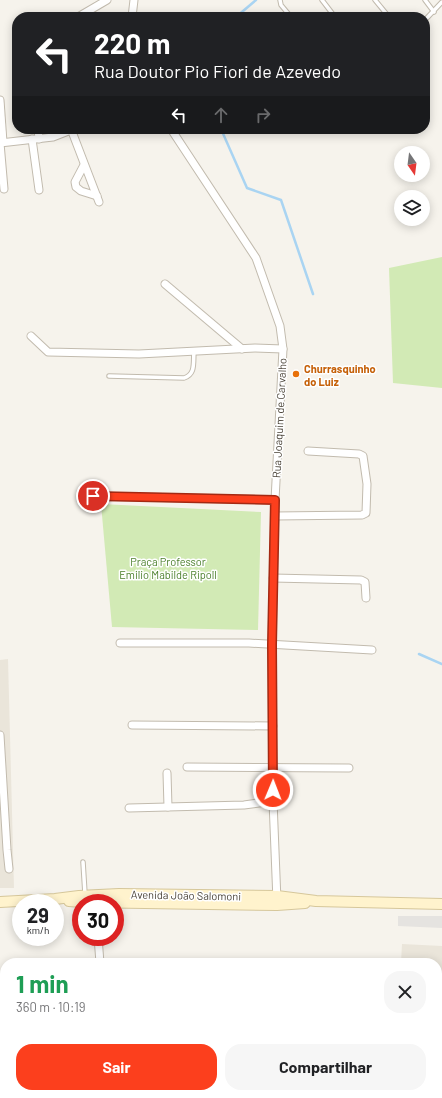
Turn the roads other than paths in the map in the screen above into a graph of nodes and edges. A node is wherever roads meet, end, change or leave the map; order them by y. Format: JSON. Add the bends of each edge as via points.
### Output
{"nodes":[{"id":1,"x":107,"y":0,"type":"edge"},
{"id":2,"x":134,"y":0,"type":"edge"},
{"id":3,"x":280,"y":0,"type":"edge"},
{"id":4,"x":322,"y":0,"type":"edge"},
{"id":5,"x":375,"y":0,"type":"edge"},
{"id":6,"x":424,"y":0,"type":"edge"},
{"id":7,"x":442,"y":2,"type":"edge"},
{"id":8,"x":87,"y":12,"type":"edge"},
{"id":9,"x":133,"y":12,"type":"edge"},
{"id":10,"x":287,"y":12,"type":"edge"},
{"id":11,"x":331,"y":12,"type":"edge"},
{"id":12,"x":385,"y":12,"type":"edge"},
{"id":13,"x":434,"y":12,"type":"junction"},
{"id":14,"x":430,"y":16,"type":"edge"},
{"id":15,"x":0,"y":100,"type":"edge"},
{"id":16,"x":37,"y":134,"type":"edge"},
{"id":17,"x":58,"y":134,"type":"edge"},
{"id":18,"x":73,"y":134,"type":"edge"},
{"id":19,"x":174,"y":134,"type":"edge"},
{"id":20,"x":36,"y":139,"type":"junction"},
{"id":21,"x":1,"y":142,"type":"edge"},
{"id":22,"x":84,"y":165,"type":"junction"},
{"id":23,"x":4,"y":189,"type":"dead end"},
{"id":24,"x":39,"y":190,"type":"dead end"},
{"id":25,"x":164,"y":284,"type":"dead end"},
{"id":26,"x":31,"y":336,"type":"dead end"},
{"id":27,"x":283,"y":349,"type":"junction"},
{"id":28,"x":242,"y":350,"type":"junction"},
{"id":29,"x":194,"y":352,"type":"junction"},
{"id":30,"x":109,"y":376,"type":"dead end"},
{"id":31,"x":308,"y":451,"type":"dead end"},
{"id":32,"x":93,"y":496,"type":"dead end"},
{"id":33,"x":275,"y":500,"type":"junction"},
{"id":34,"x":275,"y":516,"type":"junction"},
{"id":35,"x":273,"y":578,"type":"junction"},
{"id":36,"x":366,"y":598,"type":"dead end"},
{"id":37,"x":120,"y":643,"type":"dead end"},
{"id":38,"x":272,"y":645,"type":"junction"},
{"id":39,"x":372,"y":650,"type":"dead end"},
{"id":40,"x":132,"y":725,"type":"dead end"},
{"id":41,"x":273,"y":726,"type":"junction"},
{"id":42,"x":0,"y":735,"type":"edge"},
{"id":43,"x":187,"y":767,"type":"dead end"},
{"id":44,"x":274,"y":768,"type":"junction"},
{"id":45,"x":349,"y":768,"type":"dead end"},
{"id":46,"x":167,"y":773,"type":"dead end"},
{"id":47,"x":2,"y":781,"type":"edge"},
{"id":48,"x":273,"y":801,"type":"junction"},
{"id":49,"x":168,"y":807,"type":"junction"},
{"id":50,"x":129,"y":808,"type":"dead end"},
{"id":51,"x":3,"y":850,"type":"edge"},
{"id":52,"x":83,"y":862,"type":"dead end"},
{"id":53,"x":9,"y":869,"type":"dead end"},
{"id":54,"x":85,"y":894,"type":"edge"},
{"id":55,"x":124,"y":894,"type":"edge"},
{"id":56,"x":12,"y":901,"type":"edge"},
{"id":57,"x":277,"y":901,"type":"junction"},
{"id":58,"x":0,"y":902,"type":"edge"},
{"id":59,"x":124,"y":903,"type":"edge"},
{"id":60,"x":442,"y":904,"type":"edge"},
{"id":61,"x":99,"y":946,"type":"edge"},
{"id":62,"x":100,"y":958,"type":"edge"}],
"edges":[{"from":1,"to":8,"type":"street"},
{"from":2,"to":9,"type":"street"},
{"from":3,"to":10,"type":"lane"},
{"from":4,"to":11,"type":"lane"},
{"from":5,"to":12,"type":"lane"},
{"from":6,"to":13,"type":"lane"},
{"from":7,"to":13,"type":"lane"},
{"from":13,"to":14,"type":"lane"},
{"from":15,"to":21,"type":"street"},
{"from":16,"to":20,"type":"street"},
{"from":17,"to":20,"type":"street"},
{"from":18,"to":22,"type":"street"},
{"from":19,"to":27,"type":"street","name":"Rua Joaquim de Carvalho","via":[[256,258],[280,326]]},
{"from":20,"to":21,"type":"street"},
{"from":20,"to":24,"type":"street"},
{"from":21,"to":23,"type":"street"},
{"from":22,"to":22,"type":"street","via":[[98,199],[76,187],[75,182]]},
{"from":25,"to":28,"type":"street"},
{"from":26,"to":29,"type":"street","via":[[48,352]]},
{"from":27,"to":28,"type":"street"},
{"from":27,"to":33,"type":"street","name":"Rua Joaquim de Carvalho"},
{"from":28,"to":29,"type":"street"},
{"from":29,"to":30,"type":"lane","via":[[192,373],[184,378]]},
{"from":31,"to":34,"type":"street","via":[[363,456],[367,484],[366,513]]},
{"from":32,"to":33,"type":"street"},
{"from":33,"to":34,"type":"street","name":"Rua Joaquim de Carvalho"},
{"from":34,"to":35,"type":"street","name":"Rua Joaquim de Carvalho"},
{"from":35,"to":36,"type":"street","via":[[361,580],[365,582]]},
{"from":35,"to":38,"type":"street","name":"Rua Joaquim de Carvalho"},
{"from":37,"to":38,"type":"street"},
{"from":38,"to":39,"type":"street"},
{"from":38,"to":41,"type":"street","name":"Rua Joaquim de Carvalho"},
{"from":40,"to":41,"type":"street"},
{"from":41,"to":44,"type":"street","name":"Rua Joaquim de Carvalho"},
{"from":42,"to":47,"type":"street"},
{"from":43,"to":44,"type":"street"},
{"from":44,"to":45,"type":"street"},
{"from":44,"to":48,"type":"street","name":"Rua Joaquim de Carvalho"},
{"from":46,"to":49,"type":"street"},
{"from":47,"to":51,"type":"street"},
{"from":48,"to":49,"type":"street","via":[[244,805]]},
{"from":48,"to":57,"type":"street","name":"Rua Joaquim de Carvalho"},
{"from":49,"to":50,"type":"street"},
{"from":51,"to":53,"type":"street"},
{"from":52,"to":54,"type":"lane"},
{"from":55,"to":57,"type":"main road","name":"Avenida João Salomoni"},
{"from":56,"to":58,"type":"main road","name":"Avenida João Salomoni"},
{"from":57,"to":59,"type":"main road","name":"Avenida João Salomoni"},
{"from":57,"to":60,"type":"main road","name":"Avenida João Salomoni"},
{"from":61,"to":62,"type":"street"}]}
